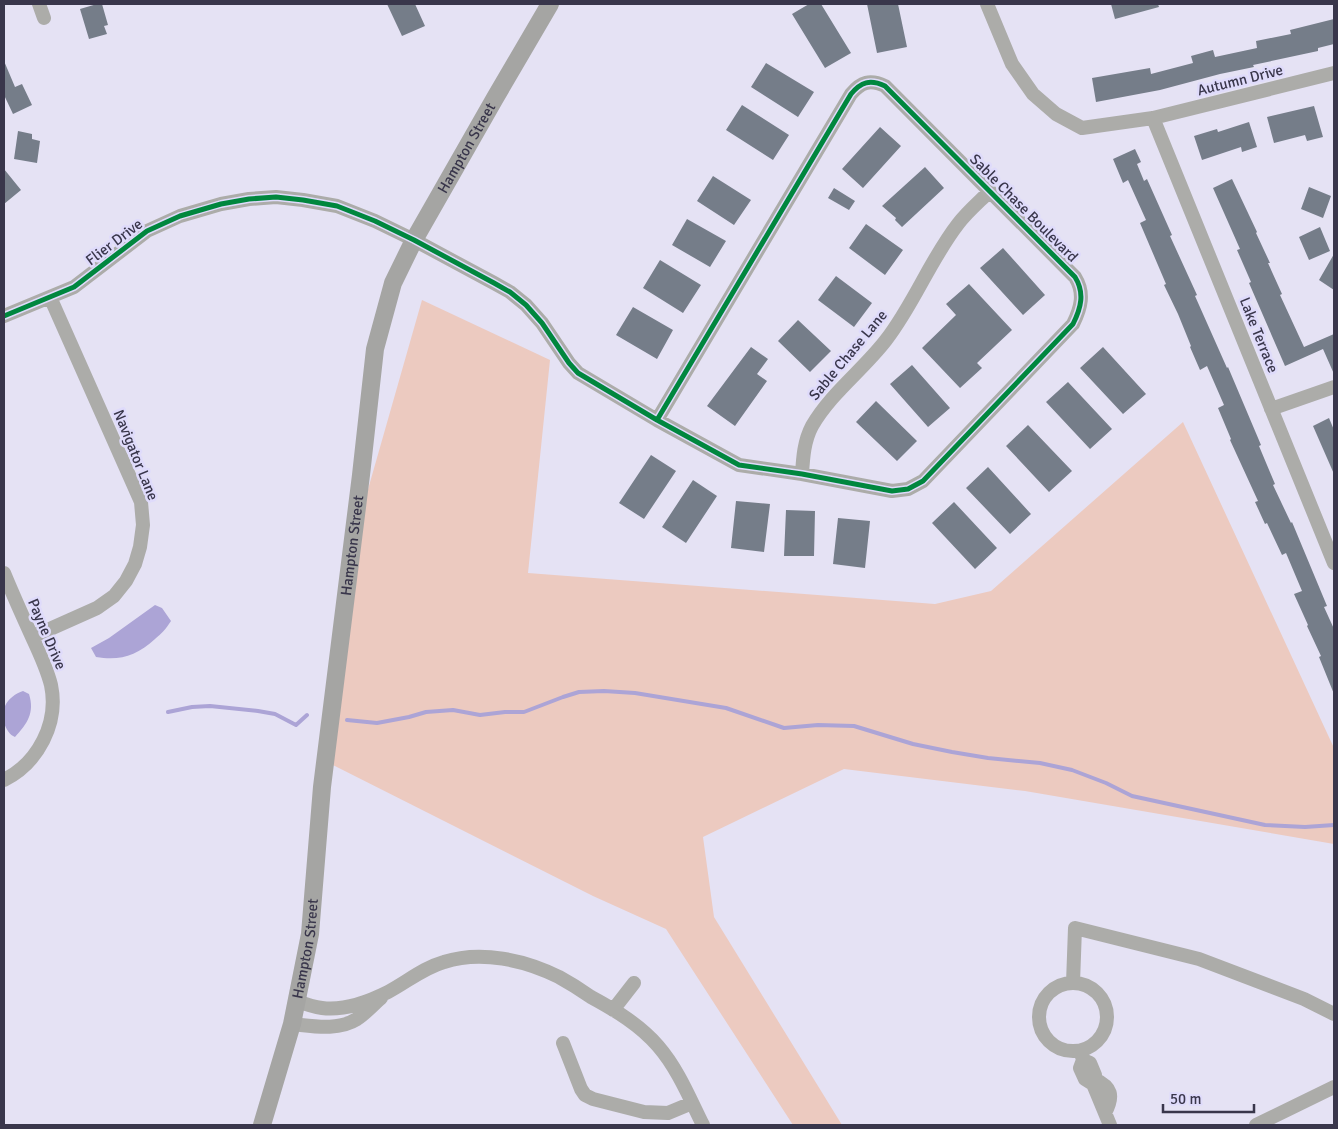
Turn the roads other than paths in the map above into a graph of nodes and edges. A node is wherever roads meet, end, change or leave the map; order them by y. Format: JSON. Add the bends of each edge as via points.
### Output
{"nodes":[{"id":1,"x":40,"y":4,"type":"edge"},
{"id":2,"x":550,"y":4,"type":"edge"},
{"id":3,"x":987,"y":4,"type":"edge"},
{"id":4,"x":44,"y":18,"type":"dead end"},
{"id":5,"x":1334,"y":73,"type":"edge"},
{"id":6,"x":1154,"y":118,"type":"junction"},
{"id":7,"x":990,"y":191,"type":"junction"},
{"id":8,"x":414,"y":240,"type":"junction"},
{"id":9,"x":50,"y":297,"type":"junction"},
{"id":10,"x":4,"y":316,"type":"edge"},
{"id":11,"x":1334,"y":387,"type":"edge"},
{"id":12,"x":1271,"y":409,"type":"junction"},
{"id":13,"x":656,"y":420,"type":"junction"},
{"id":14,"x":802,"y":474,"type":"junction"},
{"id":15,"x":1334,"y":563,"type":"edge"},
{"id":16,"x":4,"y":573,"type":"edge"},
{"id":17,"x":32,"y":637,"type":"junction"},
{"id":18,"x":4,"y":780,"type":"edge"},
{"id":19,"x":634,"y":983,"type":"dead end"},
{"id":20,"x":1072,"y":983,"type":"junction"},
{"id":21,"x":387,"y":993,"type":"junction"},
{"id":22,"x":296,"y":1001,"type":"junction"},
{"id":23,"x":613,"y":1010,"type":"junction"},
{"id":24,"x":1334,"y":1014,"type":"edge"},
{"id":25,"x":292,"y":1024,"type":"junction"},
{"id":26,"x":563,"y":1043,"type":"dead end"},
{"id":27,"x":1082,"y":1055,"type":"junction"},
{"id":28,"x":1334,"y":1087,"type":"edge"},
{"id":29,"x":692,"y":1104,"type":"junction"},
{"id":30,"x":1107,"y":1119,"type":"edge"},
{"id":31,"x":262,"y":1125,"type":"edge"},
{"id":32,"x":703,"y":1125,"type":"edge"},
{"id":33,"x":1256,"y":1125,"type":"edge"}],
"edges":[{"from":1,"to":4,"type":"street"},
{"from":2,"to":8,"type":"main road","name":"Hampton Street"},
{"from":3,"to":6,"type":"street","name":"Autumn Drive","via":[[1012,64],[1033,94],[1056,114],[1082,128]]},
{"from":5,"to":6,"type":"street","name":"Autumn Drive"},
{"from":6,"to":12,"type":"street","name":"Lake Terrace"},
{"from":7,"to":13,"type":"street","name":"Sable Chase Boulevard","via":[[885,86],[878,82],[862,84],[851,94]]},
{"from":7,"to":14,"type":"street","name":"Sable Chase Lane","via":[[958,223],[886,339],[824,408],[806,440]]},
{"from":7,"to":14,"type":"street","name":"Sable Chase Boulevard","via":[[1076,277],[1081,304],[1073,324],[915,486],[892,491]]},
{"from":8,"to":9,"type":"street","name":"Flier Drive","via":[[337,206],[276,197],[249,199],[180,216],[147,231],[74,286]]},
{"from":8,"to":13,"type":"street","name":"Sable Chase Boulevard","via":[[510,292],[542,322],[578,373]]},
{"from":8,"to":22,"type":"main road","name":"Hampton Street","via":[[393,283],[375,349],[322,787],[310,934]]},
{"from":9,"to":10,"type":"street","name":"Flier Drive"},
{"from":9,"to":17,"type":"street","name":"Navigator Lane","via":[[141,502],[143,525],[135,564],[114,596],[98,608]]},
{"from":11,"to":12,"type":"street"},
{"from":12,"to":15,"type":"street","name":"Lake Terrace"},
{"from":13,"to":14,"type":"street","name":"Sable Chase Boulevard","via":[[739,464]]},
{"from":16,"to":17,"type":"street","name":"Payne Drive"},
{"from":17,"to":18,"type":"street","name":"Payne Drive","via":[[51,685],[51,720],[34,757],[19,772]]},
{"from":19,"to":23,"type":"street"},
{"from":20,"to":24,"type":"street","via":[[1074,928],[1199,959],[1304,999]]},
{"from":20,"to":27,"type":"street","via":[[1095,991],[1106,1010],[1104,1031]]},
{"from":20,"to":27,"type":"street","via":[[1053,989],[1044,998],[1038,1020],[1041,1032],[1052,1045]]},
{"from":21,"to":22,"type":"street","via":[[342,1008],[320,1008]]},
{"from":21,"to":23,"type":"street","via":[[418,973],[445,961],[489,957],[512,961],[558,977]]},
{"from":21,"to":25,"type":"street","via":[[355,1020],[346,1023],[327,1027]]},
{"from":22,"to":25,"type":"main road","name":"Hampton Street"},
{"from":23,"to":29,"type":"street","via":[[658,1046]]},
{"from":25,"to":31,"type":"main road","name":"Hampton Street"},
{"from":26,"to":29,"type":"street","via":[[580,1089],[593,1099],[659,1114]]},
{"from":27,"to":30,"type":"street","via":[[1080,1068],[1085,1079],[1094,1082]]},
{"from":28,"to":33,"type":"street"},
{"from":29,"to":32,"type":"street"}]}
